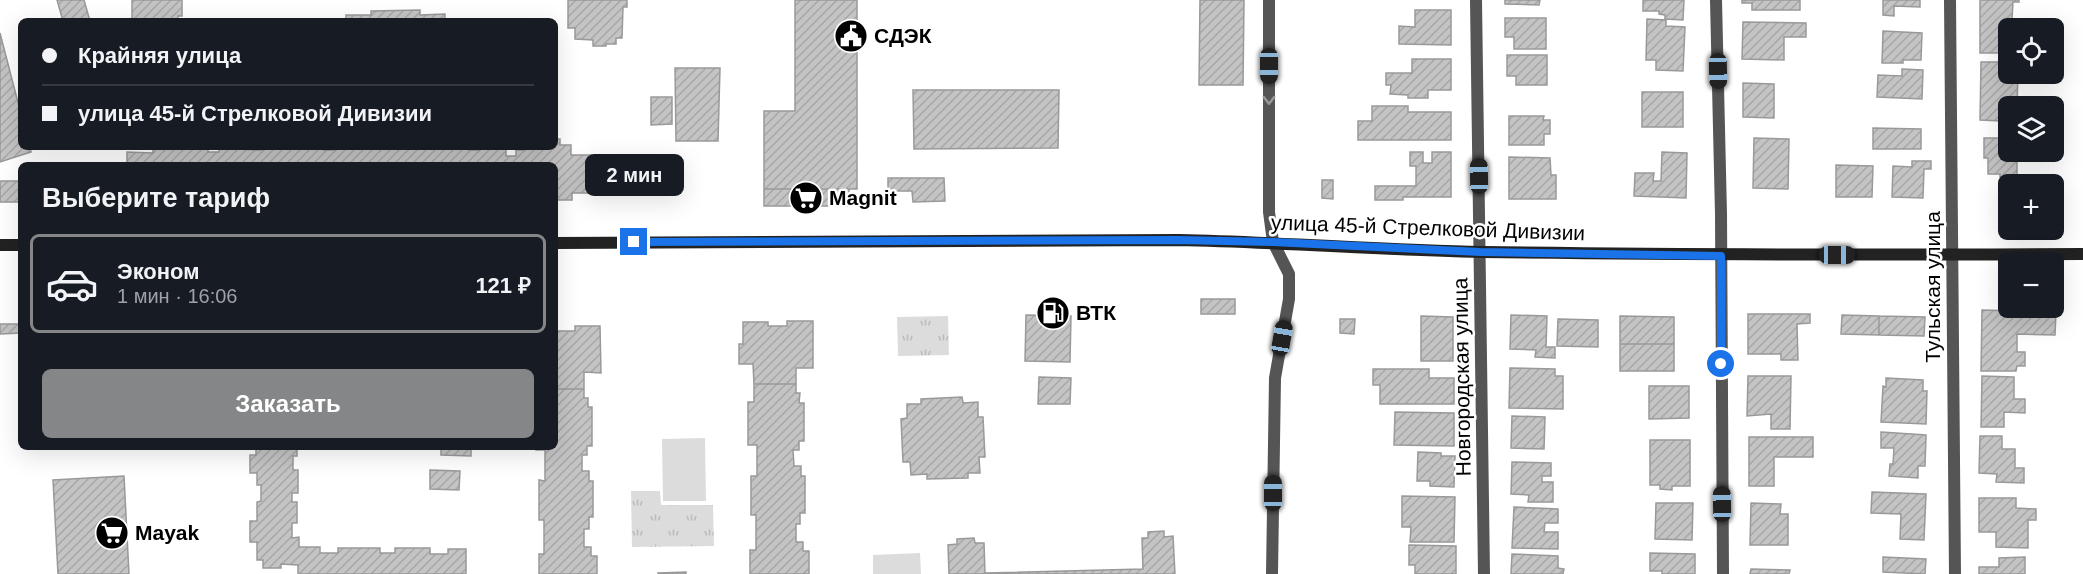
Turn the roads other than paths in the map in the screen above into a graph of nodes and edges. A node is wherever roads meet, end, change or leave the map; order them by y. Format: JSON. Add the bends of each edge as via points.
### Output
{"nodes":[{"id":1,"x":1269,"y":0,"type":"edge"},
{"id":2,"x":1476,"y":0,"type":"edge"},
{"id":3,"x":1716,"y":0,"type":"edge"},
{"id":4,"x":1950,"y":0,"type":"edge"},
{"id":5,"x":1273,"y":242,"type":"junction"},
{"id":6,"x":558,"y":243,"type":"edge"},
{"id":7,"x":18,"y":244,"type":"edge"},
{"id":8,"x":0,"y":245,"type":"edge"},
{"id":9,"x":1480,"y":252,"type":"junction"},
{"id":10,"x":1952,"y":254,"type":"junction"},
{"id":11,"x":2083,"y":254,"type":"edge"},
{"id":12,"x":1721,"y":256,"type":"junction"},
{"id":13,"x":1272,"y":574,"type":"edge"},
{"id":14,"x":1484,"y":574,"type":"edge"},
{"id":15,"x":1723,"y":574,"type":"edge"},
{"id":16,"x":1955,"y":574,"type":"edge"}],
"edges":[{"from":1,"to":5,"type":"street","one_way":true,"via":[[1269,212]]},
{"from":2,"to":9,"type":"street","name":"Новгородская улица"},
{"from":3,"to":12,"type":"street"},
{"from":4,"to":10,"type":"street","name":"Тульская улица"},
{"from":5,"to":6,"type":"main road","name":"улица 45-й Стрелковой Дивизии"},
{"from":5,"to":9,"type":"main road","name":"улица 45-й Стрелковой Дивизии"},
{"from":5,"to":13,"type":"street","via":[[1289,273],[1289,298],[1275,378]]},
{"from":7,"to":8,"type":"main road"},
{"from":9,"to":12,"type":"main road","name":"улица 45-й Стрелковой Дивизии"},
{"from":9,"to":14,"type":"street","name":"Новгородская улица"},
{"from":10,"to":11,"type":"main road","name":"улица 45-й Стрелковой Дивизии"},
{"from":10,"to":12,"type":"main road","name":"улица 45-й Стрелковой Дивизии"},
{"from":10,"to":16,"type":"street","name":"Тульская улица"},
{"from":12,"to":15,"type":"street"}]}
